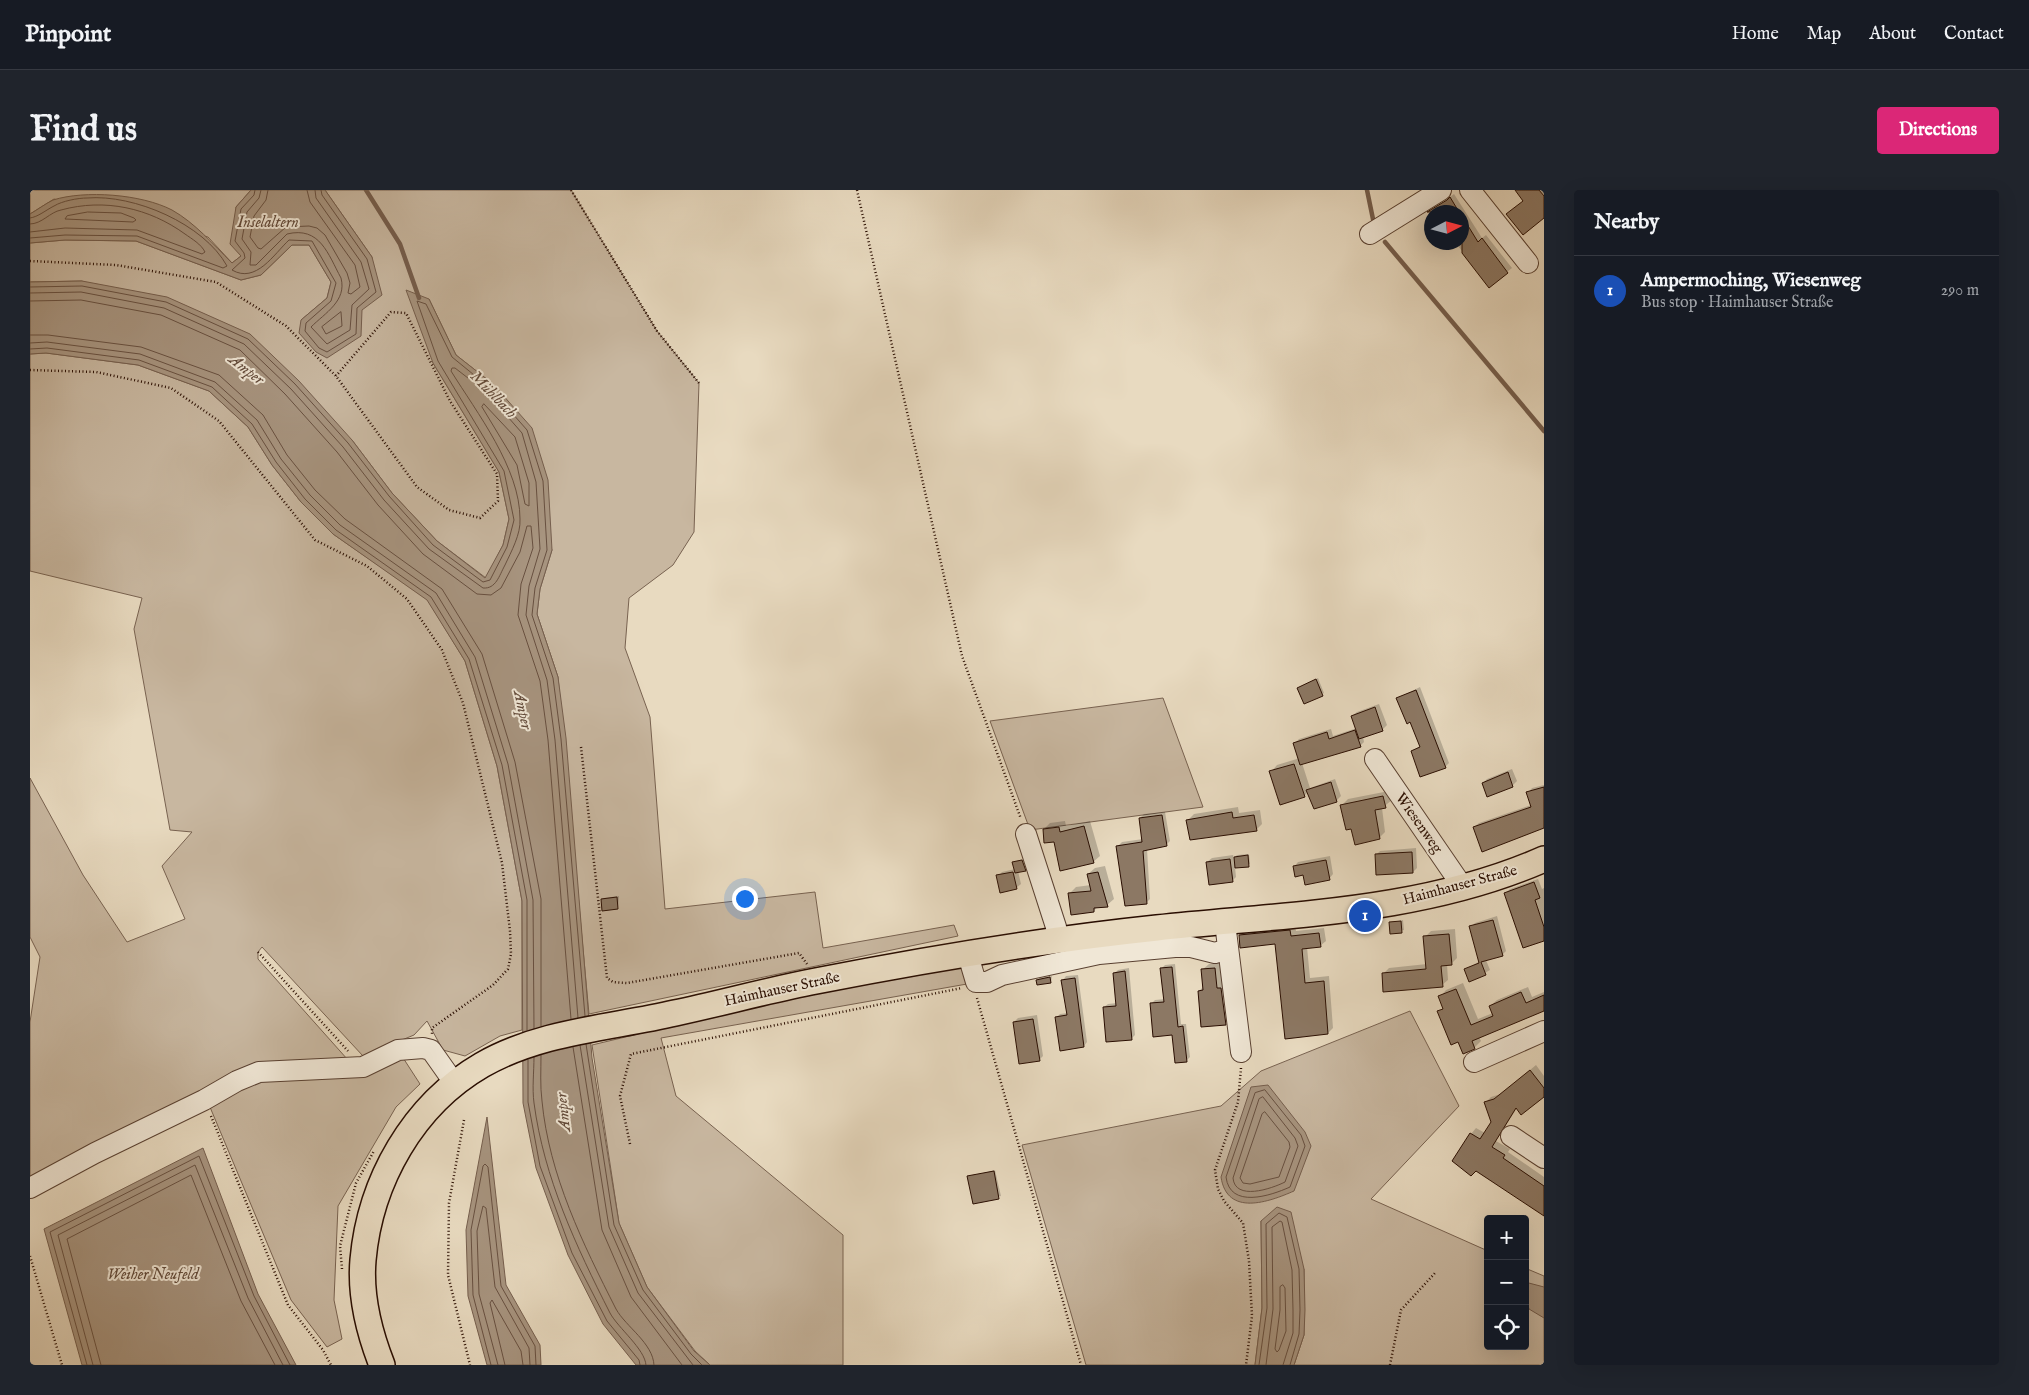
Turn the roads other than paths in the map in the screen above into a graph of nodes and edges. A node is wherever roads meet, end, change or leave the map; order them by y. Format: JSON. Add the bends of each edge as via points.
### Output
{"nodes":[{"id":1,"x":1441,"y":190,"type":"edge"},
{"id":2,"x":1470,"y":190,"type":"edge"},
{"id":3,"x":1370,"y":234,"type":"dead end"},
{"id":4,"x":1528,"y":262,"type":"dead end"},
{"id":5,"x":1375,"y":759,"type":"dead end"},
{"id":6,"x":1026,"y":834,"type":"road end"},
{"id":7,"x":1544,"y":859,"type":"edge"},
{"id":8,"x":1458,"y":888,"type":"junction"},
{"id":9,"x":1225,"y":923,"type":"junction"},
{"id":10,"x":1058,"y":941,"type":"junction"},
{"id":11,"x":1227,"y":949,"type":"junction"},
{"id":12,"x":968,"y":955,"type":"junction"},
{"id":13,"x":1544,"y":1031,"type":"edge"},
{"id":14,"x":1240,"y":1052,"type":"road end"},
{"id":15,"x":1474,"y":1062,"type":"dead end"},
{"id":16,"x":454,"y":1084,"type":"junction"},
{"id":17,"x":1511,"y":1136,"type":"dead end"},
{"id":18,"x":1544,"y":1158,"type":"edge"},
{"id":19,"x":30,"y":1188,"type":"edge"},
{"id":20,"x":382,"y":1365,"type":"edge"}],
"edges":[{"from":1,"to":3,"type":"street"},
{"from":2,"to":4,"type":"street"},
{"from":5,"to":8,"type":"street","name":"Wiesenweg","via":[[1458,880]]},
{"from":6,"to":10,"type":"street"},
{"from":7,"to":8,"type":"main road","name":"Haimhauser Straße"},
{"from":8,"to":9,"type":"main road","name":"Haimhauser Straße","via":[[1400,902]]},
{"from":9,"to":10,"type":"main road","name":"Haimhauser Straße"},
{"from":9,"to":11,"type":"street"},
{"from":10,"to":12,"type":"main road","name":"Haimhauser Straße"},
{"from":11,"to":12,"type":"street","via":[[1215,953],[1175,947],[1108,953],[1002,975],[976,988]]},
{"from":11,"to":14,"type":"street"},
{"from":12,"to":16,"type":"main road","name":"Haimhauser Straße","via":[[813,981],[671,1014],[560,1035],[520,1046]]},
{"from":13,"to":15,"type":"street"},
{"from":16,"to":19,"type":"street","via":[[432,1050],[423,1048],[398,1050],[363,1067],[259,1072]]},
{"from":16,"to":20,"type":"main road","name":"Haimhauser Straße","via":[[418,1120],[396,1151],[373,1203],[363,1262],[364,1292],[370,1333]]},
{"from":17,"to":18,"type":"street"}]}
